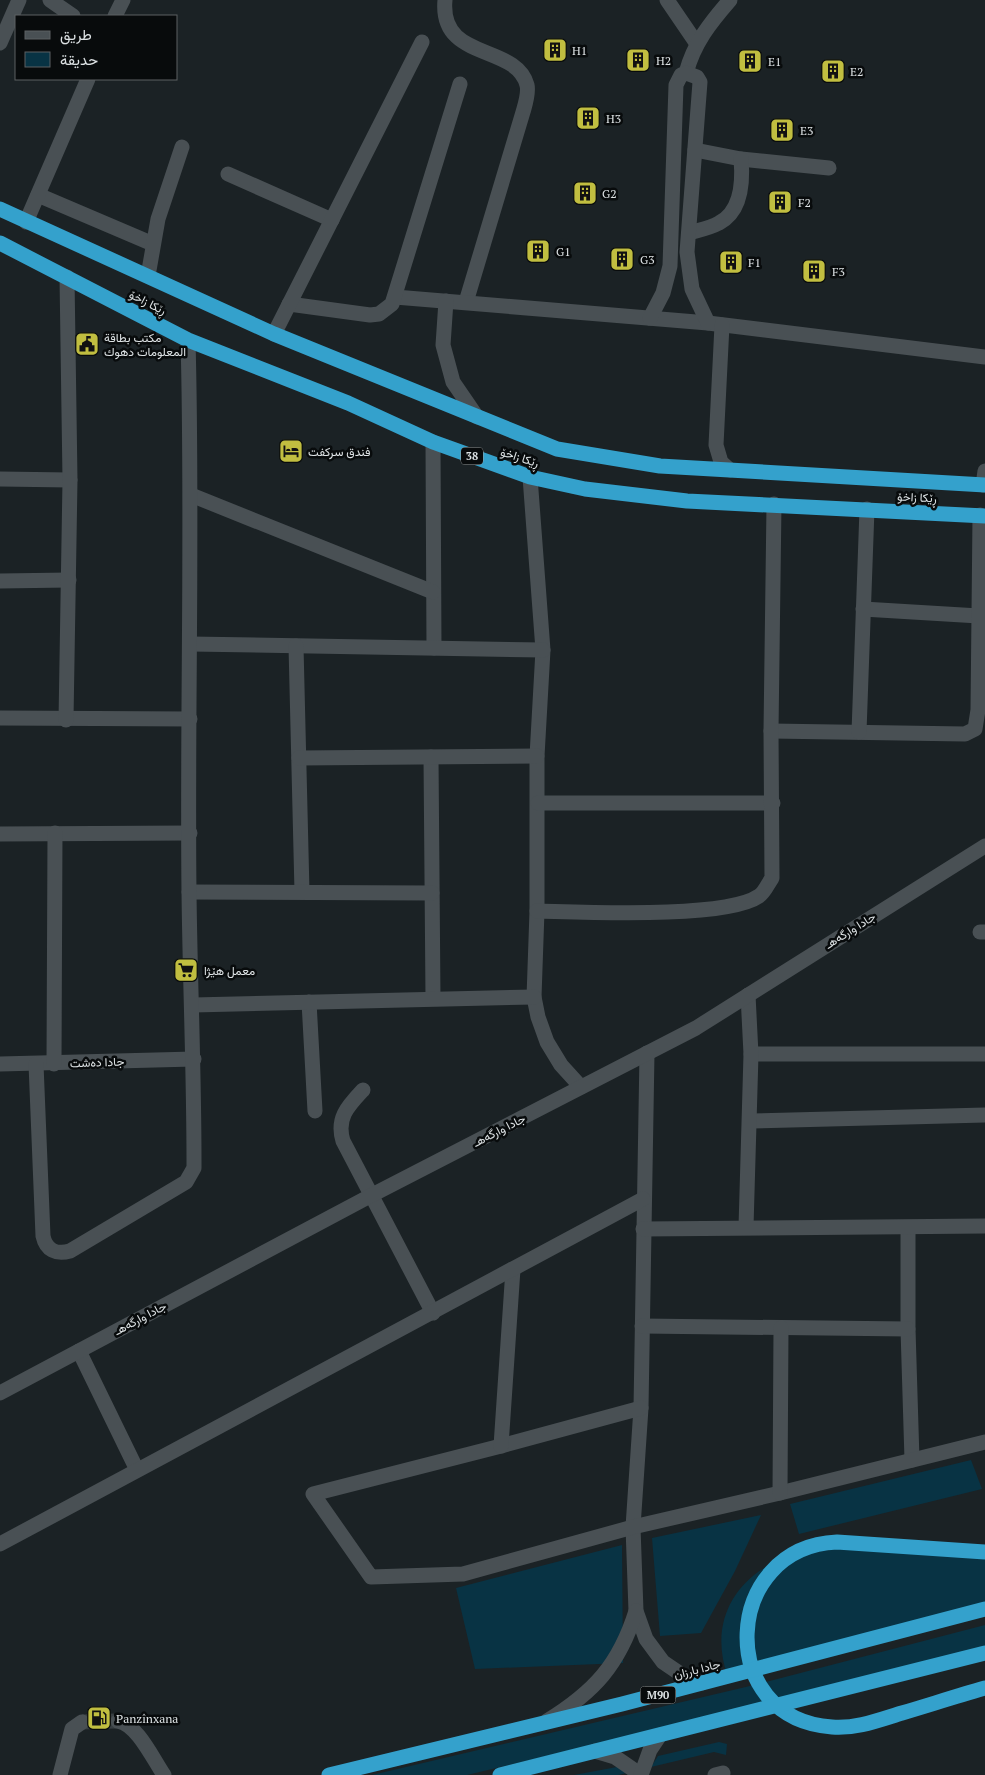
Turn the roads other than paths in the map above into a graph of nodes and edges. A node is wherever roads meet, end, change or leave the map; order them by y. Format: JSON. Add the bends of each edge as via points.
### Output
{"nodes":[{"id":1,"x":19,"y":0,"type":"edge"},
{"id":2,"x":50,"y":0,"type":"edge"},
{"id":3,"x":123,"y":0,"type":"edge"},
{"id":4,"x":445,"y":0,"type":"edge"},
{"id":5,"x":667,"y":0,"type":"edge"},
{"id":6,"x":730,"y":0,"type":"edge"},
{"id":7,"x":72,"y":15,"type":"edge"},
{"id":8,"x":116,"y":15,"type":"edge"},
{"id":9,"x":422,"y":42,"type":"dead end"},
{"id":10,"x":0,"y":43,"type":"edge"},
{"id":11,"x":697,"y":44,"type":"junction"},
{"id":12,"x":686,"y":73,"type":"junction"},
{"id":13,"x":88,"y":80,"type":"edge"},
{"id":14,"x":460,"y":84,"type":"dead end"},
{"id":15,"x":182,"y":147,"type":"dead end"},
{"id":16,"x":695,"y":150,"type":"junction"},
{"id":17,"x":741,"y":159,"type":"junction"},
{"id":18,"x":829,"y":168,"type":"dead end"},
{"id":19,"x":228,"y":174,"type":"dead end"},
{"id":20,"x":38,"y":195,"type":"junction"},
{"id":21,"x":0,"y":209,"type":"edge"},
{"id":22,"x":332,"y":220,"type":"junction"},
{"id":23,"x":26,"y":222,"type":"junction"},
{"id":24,"x":689,"y":233,"type":"junction"},
{"id":25,"x":0,"y":243,"type":"edge"},
{"id":26,"x":153,"y":244,"type":"junction"},
{"id":27,"x":148,"y":276,"type":"junction"},
{"id":28,"x":67,"y":277,"type":"junction"},
{"id":29,"x":395,"y":297,"type":"junction"},
{"id":30,"x":446,"y":301,"type":"junction"},
{"id":31,"x":466,"y":302,"type":"junction"},
{"id":32,"x":289,"y":304,"type":"junction"},
{"id":33,"x":650,"y":318,"type":"junction"},
{"id":34,"x":715,"y":324,"type":"junction"},
{"id":35,"x":274,"y":334,"type":"junction"},
{"id":36,"x":188,"y":340,"type":"junction"},
{"id":37,"x":985,"y":357,"type":"edge"},
{"id":38,"x":476,"y":417,"type":"junction"},
{"id":39,"x":433,"y":442,"type":"junction"},
{"id":40,"x":716,"y":445,"type":"junction"},
{"id":41,"x":696,"y":469,"type":"junction"},
{"id":42,"x":730,"y":470,"type":"junction"},
{"id":43,"x":530,"y":477,"type":"junction"},
{"id":44,"x":0,"y":479,"type":"edge"},
{"id":45,"x":70,"y":480,"type":"junction"},
{"id":46,"x":984,"y":480,"type":"edge"},
{"id":47,"x":191,"y":495,"type":"junction"},
{"id":48,"x":774,"y":504,"type":"junction"},
{"id":49,"x":867,"y":509,"type":"junction"},
{"id":50,"x":983,"y":516,"type":"edge"},
{"id":51,"x":69,"y":580,"type":"junction"},
{"id":52,"x":0,"y":581,"type":"edge"},
{"id":53,"x":433,"y":592,"type":"junction"},
{"id":54,"x":863,"y":609,"type":"junction"},
{"id":55,"x":979,"y":616,"type":"junction"},
{"id":56,"x":190,"y":644,"type":"junction"},
{"id":57,"x":296,"y":646,"type":"junction"},
{"id":58,"x":434,"y":648,"type":"junction"},
{"id":59,"x":543,"y":650,"type":"junction"},
{"id":60,"x":0,"y":718,"type":"edge"},
{"id":61,"x":190,"y":719,"type":"junction"},
{"id":62,"x":66,"y":720,"type":"junction"},
{"id":63,"x":980,"y":728,"type":"edge"},
{"id":64,"x":771,"y":731,"type":"junction"},
{"id":65,"x":859,"y":732,"type":"junction"},
{"id":66,"x":537,"y":756,"type":"junction"},
{"id":67,"x":431,"y":757,"type":"junction"},
{"id":68,"x":298,"y":758,"type":"junction"},
{"id":69,"x":538,"y":803,"type":"junction"},
{"id":70,"x":773,"y":803,"type":"junction"},
{"id":71,"x":55,"y":833,"type":"junction"},
{"id":72,"x":190,"y":833,"type":"junction"},
{"id":73,"x":0,"y":834,"type":"edge"},
{"id":74,"x":985,"y":846,"type":"edge"},
{"id":75,"x":189,"y":892,"type":"junction"},
{"id":76,"x":302,"y":892,"type":"junction"},
{"id":77,"x":432,"y":892,"type":"junction"},
{"id":78,"x":537,"y":911,"type":"junction"},
{"id":79,"x":748,"y":995,"type":"junction"},
{"id":80,"x":534,"y":997,"type":"junction"},
{"id":81,"x":433,"y":998,"type":"junction"},
{"id":82,"x":309,"y":1002,"type":"junction"},
{"id":83,"x":193,"y":1005,"type":"junction"},
{"id":84,"x":647,"y":1053,"type":"junction"},
{"id":85,"x":751,"y":1054,"type":"junction"},
{"id":86,"x":985,"y":1054,"type":"edge"},
{"id":87,"x":194,"y":1059,"type":"junction"},
{"id":88,"x":0,"y":1064,"type":"edge"},
{"id":89,"x":36,"y":1064,"type":"junction"},
{"id":90,"x":54,"y":1064,"type":"junction"},
{"id":91,"x":581,"y":1087,"type":"junction"},
{"id":92,"x":363,"y":1090,"type":"dead end"},
{"id":93,"x":315,"y":1111,"type":"dead end"},
{"id":94,"x":985,"y":1114,"type":"edge"},
{"id":95,"x":750,"y":1121,"type":"junction"},
{"id":96,"x":372,"y":1195,"type":"junction"},
{"id":97,"x":644,"y":1199,"type":"junction"},
{"id":98,"x":985,"y":1226,"type":"edge"},
{"id":99,"x":746,"y":1227,"type":"junction"},
{"id":100,"x":908,"y":1228,"type":"junction"},
{"id":101,"x":643,"y":1229,"type":"junction"},
{"id":102,"x":513,"y":1269,"type":"junction"},
{"id":103,"x":433,"y":1312,"type":"junction"},
{"id":104,"x":642,"y":1326,"type":"junction"},
{"id":105,"x":782,"y":1328,"type":"junction"},
{"id":106,"x":908,"y":1329,"type":"junction"},
{"id":107,"x":79,"y":1351,"type":"junction"},
{"id":108,"x":0,"y":1393,"type":"edge"},
{"id":109,"x":641,"y":1408,"type":"junction"},
{"id":110,"x":985,"y":1442,"type":"edge"},
{"id":111,"x":500,"y":1446,"type":"junction"},
{"id":112,"x":912,"y":1460,"type":"junction"},
{"id":113,"x":137,"y":1470,"type":"junction"},
{"id":114,"x":780,"y":1494,"type":"junction"},
{"id":115,"x":633,"y":1527,"type":"junction"},
{"id":116,"x":0,"y":1544,"type":"edge"},
{"id":117,"x":985,"y":1552,"type":"edge"},
{"id":118,"x":985,"y":1609,"type":"edge"},
{"id":119,"x":636,"y":1611,"type":"junction"},
{"id":120,"x":985,"y":1653,"type":"edge"},
{"id":121,"x":702,"y":1683,"type":"junction"},
{"id":122,"x":985,"y":1688,"type":"edge"},
{"id":123,"x":118,"y":1721,"type":"tunnel mouth"},
{"id":124,"x":82,"y":1722,"type":"dead end"},
{"id":125,"x":539,"y":1725,"type":"junction"},
{"id":126,"x":660,"y":1735,"type":"junction"},
{"id":127,"x":596,"y":1751,"type":"junction"},
{"id":128,"x":60,"y":1775,"type":"edge"},
{"id":129,"x":164,"y":1775,"type":"edge"},
{"id":130,"x":328,"y":1775,"type":"edge"},
{"id":131,"x":500,"y":1775,"type":"edge"},
{"id":132,"x":641,"y":1775,"type":"edge"}],
"edges":[{"from":1,"to":10,"type":"street"},
{"from":2,"to":7,"type":"street"},
{"from":3,"to":8,"type":"street"},
{"from":4,"to":31,"type":"street","via":[[444,13],[449,30],[459,39],[509,64],[522,75],[528,87]]},
{"from":5,"to":11,"type":"street"},
{"from":6,"to":11,"type":"street"},
{"from":9,"to":22,"type":"street"},
{"from":11,"to":12,"type":"street"},
{"from":12,"to":16,"type":"street","via":[[697,77],[700,82]]},
{"from":12,"to":33,"type":"street","via":[[681,75],[676,85],[670,266],[663,293]]},
{"from":13,"to":20,"type":"street"},
{"from":14,"to":29,"type":"street"},
{"from":15,"to":26,"type":"street","via":[[165,195]]},
{"from":16,"to":17,"type":"street"},
{"from":16,"to":24,"type":"street"},
{"from":17,"to":18,"type":"street"},
{"from":17,"to":24,"type":"street","via":[[743,179],[734,213],[719,223]]},
{"from":19,"to":22,"type":"street"},
{"from":20,"to":23,"type":"street"},
{"from":20,"to":26,"type":"street"},
{"from":21,"to":23,"type":"highway","name":"ڕێکا زاخۆ"},
{"from":22,"to":32,"type":"street"},
{"from":23,"to":27,"type":"highway","name":"ڕێکا زاخۆ"},
{"from":24,"to":34,"type":"street","via":[[689,277],[697,301]]},
{"from":25,"to":28,"type":"highway","name":"ڕێکا زاخۆ","number":"38"},
{"from":26,"to":27,"type":"street"},
{"from":27,"to":35,"type":"highway","name":"ڕێکا زاخۆ"},
{"from":28,"to":36,"type":"highway","name":"ڕێکا زاخۆ","number":"38"},
{"from":28,"to":45,"type":"street"},
{"from":29,"to":30,"type":"street"},
{"from":29,"to":32,"type":"street","via":[[386,310],[370,315]]},
{"from":30,"to":31,"type":"street"},
{"from":30,"to":38,"type":"street","via":[[442,345],[453,382]]},
{"from":31,"to":33,"type":"street"},
{"from":32,"to":35,"type":"street"},
{"from":33,"to":34,"type":"street"},
{"from":34,"to":37,"type":"street"},
{"from":34,"to":40,"type":"street"},
{"from":35,"to":38,"type":"highway","name":"ڕێکا زاخۆ"},
{"from":36,"to":39,"type":"highway","name":"ڕێکا زاخۆ","number":"38"},
{"from":36,"to":47,"type":"street"},
{"from":38,"to":41,"type":"highway","name":"ڕێکا زاخۆ","via":[[557,449]]},
{"from":39,"to":43,"type":"highway","name":"ڕێکا زاخۆ","number":"38"},
{"from":39,"to":53,"type":"street"},
{"from":40,"to":41,"type":"street","via":[[706,461]]},
{"from":40,"to":42,"type":"street","via":[[718,457]]},
{"from":41,"to":42,"type":"highway","name":"ڕێکا زاخۆ"},
{"from":42,"to":46,"type":"highway","name":"ڕێکا زاخۆ"},
{"from":43,"to":48,"type":"highway","name":"ڕێکا زاخۆ","number":"38","via":[[585,489],[677,500]]},
{"from":43,"to":59,"type":"street"},
{"from":44,"to":45,"type":"street"},
{"from":45,"to":51,"type":"street"},
{"from":47,"to":53,"type":"street"},
{"from":47,"to":56,"type":"street"},
{"from":48,"to":49,"type":"highway","name":"ڕێکا زاخۆ","number":"38"},
{"from":48,"to":64,"type":"street"},
{"from":49,"to":50,"type":"highway","name":"ڕێکا زاخۆ","number":"38"},
{"from":49,"to":54,"type":"street"},
{"from":50,"to":55,"type":"street"},
{"from":51,"to":52,"type":"street"},
{"from":51,"to":62,"type":"street"},
{"from":53,"to":58,"type":"street"},
{"from":54,"to":55,"type":"street"},
{"from":54,"to":65,"type":"street"},
{"from":55,"to":63,"type":"street"},
{"from":56,"to":57,"type":"street"},
{"from":56,"to":61,"type":"street"},
{"from":57,"to":58,"type":"street"},
{"from":57,"to":68,"type":"street"},
{"from":58,"to":59,"type":"street"},
{"from":59,"to":66,"type":"street"},
{"from":60,"to":62,"type":"street"},
{"from":61,"to":62,"type":"street"},
{"from":61,"to":72,"type":"street"},
{"from":63,"to":65,"type":"street","via":[[965,734]]},
{"from":64,"to":65,"type":"street"},
{"from":64,"to":70,"type":"street"},
{"from":66,"to":67,"type":"street"},
{"from":66,"to":69,"type":"street"},
{"from":67,"to":68,"type":"street"},
{"from":67,"to":77,"type":"street"},
{"from":68,"to":76,"type":"street"},
{"from":69,"to":70,"type":"street"},
{"from":69,"to":78,"type":"street"},
{"from":70,"to":78,"type":"street","via":[[772,878],[761,896],[722,909]]},
{"from":71,"to":72,"type":"street"},
{"from":71,"to":73,"type":"street"},
{"from":71,"to":90,"type":"street"},
{"from":72,"to":75,"type":"street"},
{"from":74,"to":79,"type":"street","name":"جادا وارگه‌هـ"},
{"from":75,"to":76,"type":"street"},
{"from":75,"to":83,"type":"street"},
{"from":76,"to":77,"type":"street"},
{"from":77,"to":81,"type":"street"},
{"from":78,"to":80,"type":"street"},
{"from":79,"to":84,"type":"street","name":"جادا وارگه‌هـ","via":[[696,1028]]},
{"from":79,"to":85,"type":"street"},
{"from":80,"to":81,"type":"street"},
{"from":80,"to":91,"type":"street","via":[[547,1042],[561,1065]]},
{"from":81,"to":82,"type":"street"},
{"from":82,"to":83,"type":"street"},
{"from":82,"to":93,"type":"street"},
{"from":83,"to":87,"type":"street"},
{"from":84,"to":91,"type":"street","name":"جادا وارگه‌هـ"},
{"from":84,"to":97,"type":"street"},
{"from":85,"to":86,"type":"street"},
{"from":85,"to":95,"type":"street"},
{"from":87,"to":89,"type":"street","via":[[194,1160],[191,1176],[180,1187],[62,1253],[48,1249],[42,1236]]},
{"from":87,"to":90,"type":"street","name":"جادا دەشت"},
{"from":88,"to":89,"type":"street","name":"جادا دەشت"},
{"from":89,"to":90,"type":"street","name":"جادا دەشت"},
{"from":91,"to":96,"type":"street","name":"جادا وارگه‌هـ"},
{"from":92,"to":96,"type":"street","via":[[345,1110],[341,1133]]},
{"from":94,"to":95,"type":"street"},
{"from":95,"to":99,"type":"street"},
{"from":96,"to":103,"type":"street"},
{"from":96,"to":107,"type":"street","name":"جادا وارگه‌هـ"},
{"from":97,"to":101,"type":"street"},
{"from":97,"to":102,"type":"street"},
{"from":98,"to":100,"type":"street"},
{"from":99,"to":100,"type":"street"},
{"from":99,"to":101,"type":"street"},
{"from":100,"to":106,"type":"street"},
{"from":101,"to":104,"type":"street"},
{"from":102,"to":103,"type":"street"},
{"from":102,"to":111,"type":"street"},
{"from":103,"to":113,"type":"street"},
{"from":104,"to":105,"type":"street"},
{"from":104,"to":109,"type":"street"},
{"from":105,"to":106,"type":"street"},
{"from":105,"to":114,"type":"street"},
{"from":106,"to":112,"type":"street"},
{"from":107,"to":108,"type":"street","name":"جادا وارگه‌هـ"},
{"from":107,"to":113,"type":"street"},
{"from":109,"to":111,"type":"street"},
{"from":109,"to":115,"type":"street"},
{"from":110,"to":112,"type":"street"},
{"from":111,"to":115,"type":"street","via":[[313,1494],[371,1577],[463,1574]]},
{"from":112,"to":114,"type":"street"},
{"from":113,"to":116,"type":"street"},
{"from":114,"to":115,"type":"street"},
{"from":115,"to":119,"type":"street"},
{"from":117,"to":122,"type":"highway","via":[[837,1542],[801,1549],[773,1569],[759,1588],[749,1612],[747,1650],[763,1690],[789,1714],[832,1728],[871,1723]]},
{"from":118,"to":121,"type":"highway","name":"جادا بارزان","number":"M90"},
{"from":119,"to":121,"type":"street","via":[[646,1639],[663,1662],[688,1679]]},
{"from":119,"to":125,"type":"street","via":[[624,1644],[607,1672],[583,1697]]},
{"from":120,"to":126,"type":"highway"},
{"from":121,"to":125,"type":"highway","name":"جادا بارزان","number":"M90"},
{"from":123,"to":129,"type":"street","via":[[133,1729]]},
{"from":124,"to":128,"type":"street","via":[[70,1733]]},
{"from":125,"to":130,"type":"highway","name":"جادا بارزان","number":"M90"},
{"from":126,"to":127,"type":"highway"},
{"from":126,"to":132,"type":"street","via":[[650,1750]]},
{"from":127,"to":131,"type":"highway"},
{"from":127,"to":132,"type":"street","via":[[615,1757]]}]}
